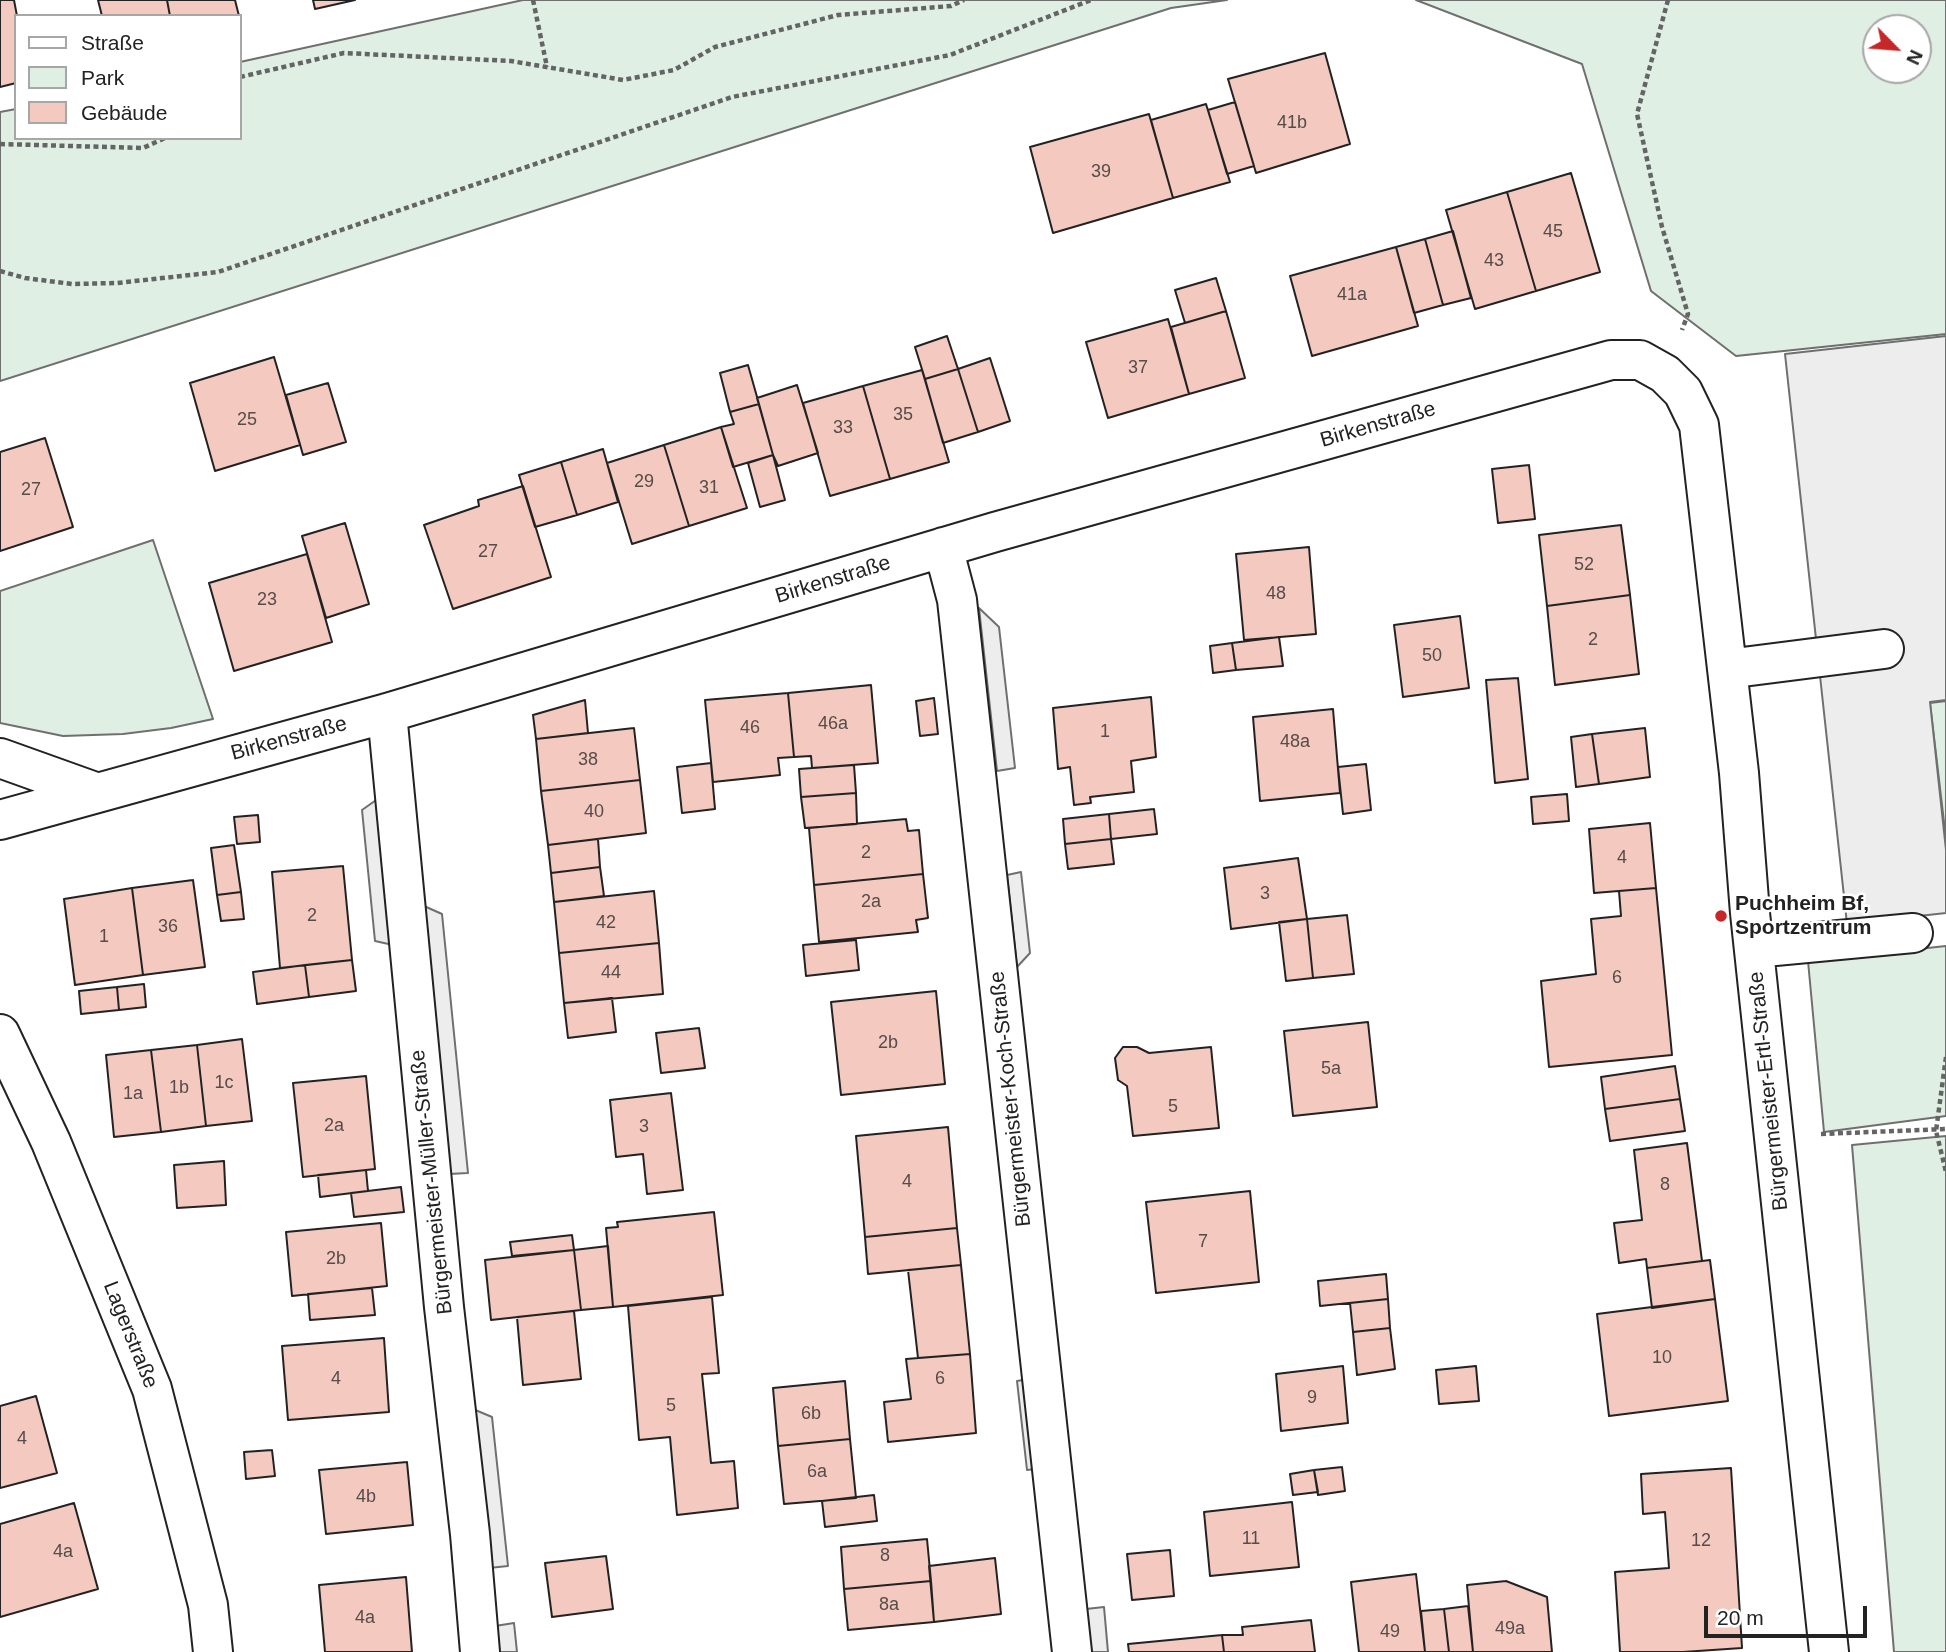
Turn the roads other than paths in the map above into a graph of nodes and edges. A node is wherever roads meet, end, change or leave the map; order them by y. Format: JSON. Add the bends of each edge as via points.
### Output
{"nodes":[{"id":1,"x":1665,"y":374,"type":"joint"},
{"id":2,"x":943,"y":547,"type":"junction"},
{"id":3,"x":1884,"y":649,"type":"dead end"},
{"id":4,"x":1727,"y":669,"type":"junction"},
{"id":5,"x":387,"y":713,"type":"junction"},
{"id":6,"x":0,"y":758,"type":"edge"},
{"id":7,"x":95,"y":792,"type":"junction"},
{"id":8,"x":0,"y":820,"type":"edge"},
{"id":9,"x":1913,"y":933,"type":"dead end"},
{"id":10,"x":1754,"y":948,"type":"junction"},
{"id":11,"x":0,"y":1034,"type":"edge"},
{"id":12,"x":213,"y":1652,"type":"edge"},
{"id":13,"x":480,"y":1652,"type":"edge"},
{"id":14,"x":1072,"y":1652,"type":"edge"},
{"id":15,"x":1829,"y":1652,"type":"edge"}],
"edges":[{"from":1,"to":2,"type":"street","name":"Birkenstraße","via":[[1640,360],[1611,360]]},
{"from":1,"to":4,"type":"street","name":"Bürgermeister-Ertl-Straße","via":[[1683,392],[1699,425]]},
{"from":2,"to":5,"type":"street","name":"Birkenstraße"},
{"from":2,"to":14,"type":"street","name":"Bürgermeister-Koch-Straße","via":[[957,600]]},
{"from":3,"to":4,"type":"street"},
{"from":4,"to":10,"type":"street","name":"Bürgermeister-Ertl-Straße"},
{"from":5,"to":7,"type":"street","name":"Birkenstraße"},
{"from":5,"to":13,"type":"street","name":"Bürgermeister-Müller-Straße"},
{"from":6,"to":7,"type":"street"},
{"from":7,"to":8,"type":"street","name":"Birkenstraße"},
{"from":9,"to":10,"type":"street"},
{"from":10,"to":15,"type":"street","name":"Bürgermeister-Ertl-Straße"},
{"from":11,"to":12,"type":"street","name":"Lagerstraße","via":[[51,1142],[152,1389],[208,1605]]}]}
